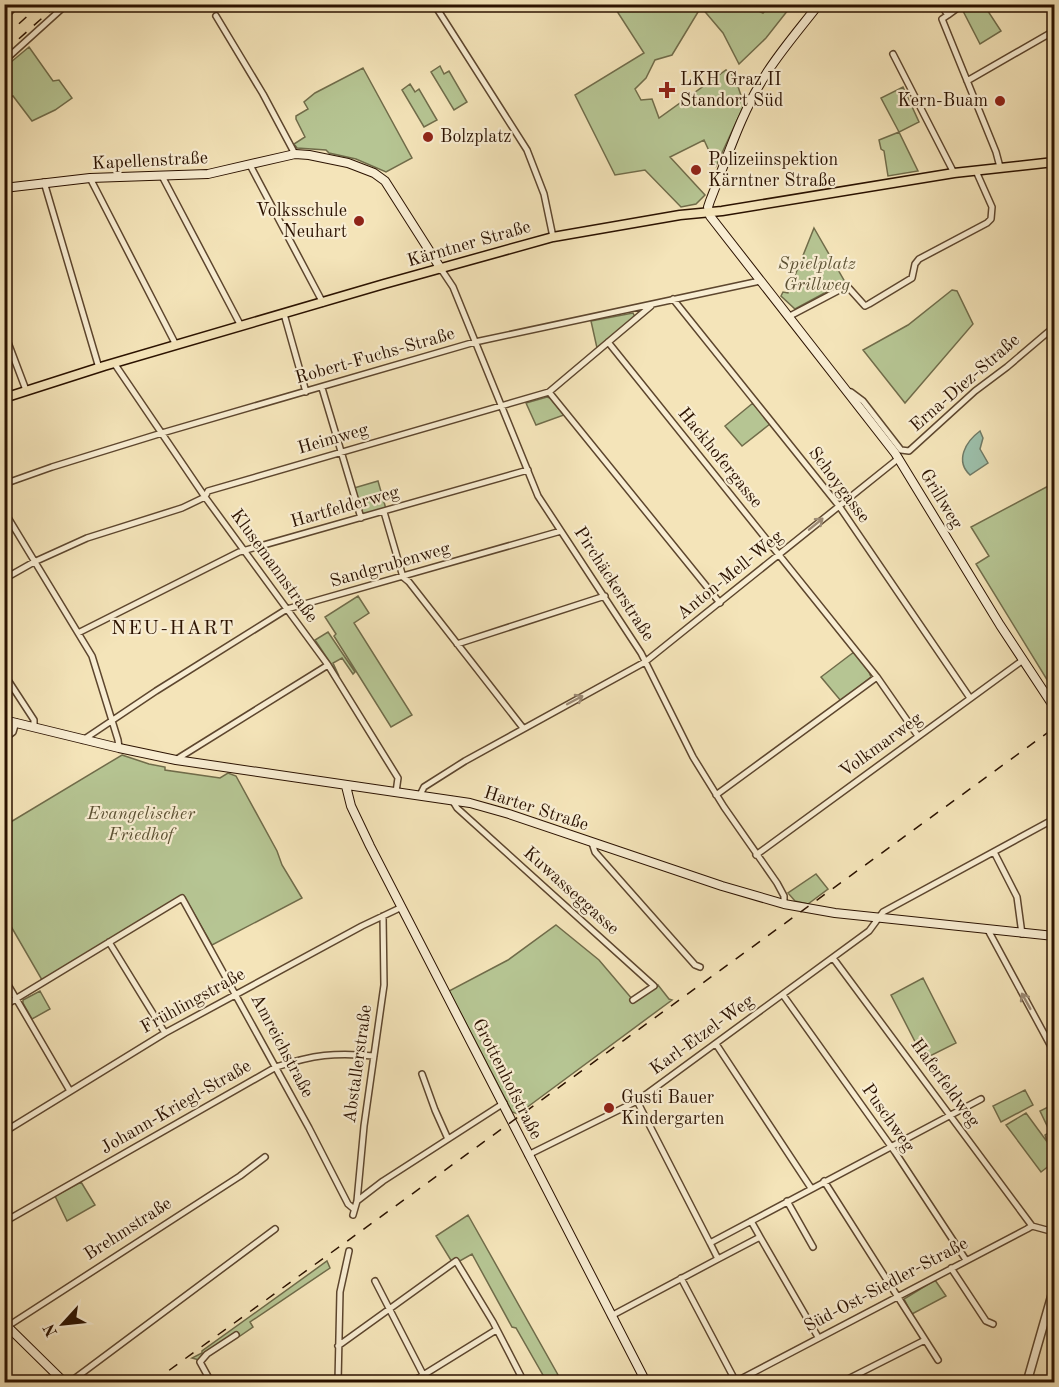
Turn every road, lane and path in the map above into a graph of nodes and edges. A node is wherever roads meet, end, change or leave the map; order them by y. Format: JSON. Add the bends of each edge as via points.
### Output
{"nodes":[{"id":1,"x":16,"y":4,"type":"edge"},
{"id":2,"x":67,"y":4,"type":"edge"},
{"id":3,"x":434,"y":4,"type":"edge"},
{"id":4,"x":819,"y":4,"type":"edge"},
{"id":5,"x":940,"y":4,"type":"edge"},
{"id":6,"x":963,"y":4,"type":"edge"},
{"id":7,"x":948,"y":15,"type":"junction"},
{"id":8,"x":4,"y":16,"type":"edge"},
{"id":9,"x":216,"y":16,"type":"dead end"},
{"id":10,"x":1054,"y":31,"type":"edge"},
{"id":11,"x":893,"y":54,"type":"dead end"},
{"id":12,"x":4,"y":62,"type":"edge"},
{"id":13,"x":967,"y":81,"type":"junction"},
{"id":14,"x":295,"y":154,"type":"junction"},
{"id":15,"x":1054,"y":162,"type":"edge"},
{"id":16,"x":250,"y":165,"type":"junction"},
{"id":17,"x":1000,"y":167,"type":"junction"},
{"id":18,"x":976,"y":171,"type":"junction"},
{"id":19,"x":954,"y":173,"type":"junction"},
{"id":20,"x":162,"y":176,"type":"junction"},
{"id":21,"x":90,"y":178,"type":"junction"},
{"id":22,"x":44,"y":182,"type":"junction"},
{"id":23,"x":4,"y":188,"type":"edge"},
{"id":24,"x":709,"y":211,"type":"junction"},
{"id":25,"x":553,"y":237,"type":"junction"},
{"id":26,"x":441,"y":269,"type":"junction"},
{"id":27,"x":760,"y":281,"type":"junction"},
{"id":28,"x":673,"y":300,"type":"junction"},
{"id":29,"x":323,"y":303,"type":"junction"},
{"id":30,"x":653,"y":304,"type":"junction"},
{"id":31,"x":284,"y":314,"type":"junction"},
{"id":32,"x":788,"y":317,"type":"junction"},
{"id":33,"x":241,"y":326,"type":"junction"},
{"id":34,"x":1054,"y":327,"type":"edge"},
{"id":35,"x":4,"y":332,"type":"edge"},
{"id":36,"x":475,"y":342,"type":"junction"},
{"id":37,"x":608,"y":342,"type":"junction"},
{"id":38,"x":176,"y":345,"type":"junction"},
{"id":39,"x":114,"y":363,"type":"junction"},
{"id":40,"x":99,"y":368,"type":"junction"},
{"id":41,"x":322,"y":388,"type":"junction"},
{"id":42,"x":26,"y":390,"type":"junction"},
{"id":43,"x":848,"y":390,"type":"junction"},
{"id":44,"x":306,"y":392,"type":"junction"},
{"id":45,"x":549,"y":392,"type":"junction"},
{"id":46,"x":4,"y":398,"type":"edge"},
{"id":47,"x":501,"y":407,"type":"junction"},
{"id":48,"x":162,"y":433,"type":"junction"},
{"id":49,"x":341,"y":452,"type":"junction"},
{"id":50,"x":898,"y":458,"type":"junction"},
{"id":51,"x":528,"y":470,"type":"junction"},
{"id":52,"x":4,"y":484,"type":"edge"},
{"id":53,"x":205,"y":497,"type":"junction"},
{"id":54,"x":839,"y":506,"type":"junction"},
{"id":55,"x":4,"y":511,"type":"edge"},
{"id":56,"x":384,"y":512,"type":"junction"},
{"id":57,"x":360,"y":518,"type":"junction"},
{"id":58,"x":561,"y":531,"type":"junction"},
{"id":59,"x":245,"y":552,"type":"junction"},
{"id":60,"x":778,"y":555,"type":"junction"},
{"id":61,"x":34,"y":562,"type":"junction"},
{"id":62,"x":403,"y":577,"type":"junction"},
{"id":63,"x":4,"y":579,"type":"edge"},
{"id":64,"x":605,"y":596,"type":"junction"},
{"id":65,"x":720,"y":603,"type":"junction"},
{"id":66,"x":287,"y":609,"type":"junction"},
{"id":67,"x":78,"y":633,"type":"junction"},
{"id":68,"x":457,"y":644,"type":"junction"},
{"id":69,"x":1023,"y":660,"type":"junction"},
{"id":70,"x":645,"y":662,"type":"junction"},
{"id":71,"x":328,"y":665,"type":"junction"},
{"id":72,"x":4,"y":674,"type":"edge"},
{"id":73,"x":877,"y":678,"type":"junction"},
{"id":74,"x":970,"y":698,"type":"junction"},
{"id":75,"x":1054,"y":707,"type":"edge"},
{"id":76,"x":4,"y":720,"type":"edge"},
{"id":77,"x":112,"y":720,"type":"junction"},
{"id":78,"x":16,"y":722,"type":"junction"},
{"id":79,"x":34,"y":727,"type":"junction"},
{"id":80,"x":523,"y":728,"type":"junction"},
{"id":81,"x":918,"y":736,"type":"junction"},
{"id":82,"x":4,"y":739,"type":"edge"},
{"id":83,"x":83,"y":740,"type":"junction"},
{"id":84,"x":119,"y":748,"type":"junction"},
{"id":85,"x":176,"y":760,"type":"junction"},
{"id":86,"x":346,"y":786,"type":"junction"},
{"id":87,"x":396,"y":792,"type":"junction"},
{"id":88,"x":420,"y":795,"type":"junction"},
{"id":89,"x":716,"y":795,"type":"junction"},
{"id":90,"x":453,"y":800,"type":"junction"},
{"id":91,"x":1054,"y":819,"type":"edge"},
{"id":92,"x":592,"y":843,"type":"junction"},
{"id":93,"x":994,"y":852,"type":"junction"},
{"id":94,"x":756,"y":855,"type":"junction"},
{"id":95,"x":783,"y":903,"type":"junction"},
{"id":96,"x":402,"y":907,"type":"junction"},
{"id":97,"x":383,"y":916,"type":"junction"},
{"id":98,"x":879,"y":918,"type":"junction"},
{"id":99,"x":988,"y":930,"type":"junction"},
{"id":100,"x":1022,"y":934,"type":"junction"},
{"id":101,"x":1054,"y":936,"type":"edge"},
{"id":102,"x":109,"y":942,"type":"junction"},
{"id":103,"x":833,"y":958,"type":"junction"},
{"id":104,"x":700,"y":967,"type":"dead end"},
{"id":105,"x":4,"y":978,"type":"edge"},
{"id":106,"x":236,"y":994,"type":"junction"},
{"id":107,"x":783,"y":995,"type":"junction"},
{"id":108,"x":16,"y":999,"type":"junction"},
{"id":109,"x":633,"y":1000,"type":"dead end"},
{"id":110,"x":4,"y":1006,"type":"edge"},
{"id":111,"x":165,"y":1034,"type":"junction"},
{"id":112,"x":716,"y":1044,"type":"junction"},
{"id":113,"x":1054,"y":1052,"type":"edge"},
{"id":114,"x":374,"y":1056,"type":"junction"},
{"id":115,"x":276,"y":1067,"type":"junction"},
{"id":116,"x":422,"y":1074,"type":"dead end"},
{"id":117,"x":70,"y":1091,"type":"junction"},
{"id":118,"x":981,"y":1099,"type":"dead end"},
{"id":119,"x":637,"y":1101,"type":"junction"},
{"id":120,"x":504,"y":1103,"type":"junction"},
{"id":121,"x":950,"y":1116,"type":"junction"},
{"id":122,"x":4,"y":1132,"type":"edge"},
{"id":123,"x":448,"y":1139,"type":"junction"},
{"id":124,"x":891,"y":1147,"type":"junction"},
{"id":125,"x":528,"y":1155,"type":"junction"},
{"id":126,"x":265,"y":1157,"type":"dead end"},
{"id":127,"x":824,"y":1181,"type":"junction"},
{"id":128,"x":811,"y":1188,"type":"junction"},
{"id":129,"x":357,"y":1201,"type":"junction"},
{"id":130,"x":787,"y":1201,"type":"junction"},
{"id":131,"x":354,"y":1212,"type":"joint"},
{"id":132,"x":751,"y":1221,"type":"junction"},
{"id":133,"x":4,"y":1222,"type":"edge"},
{"id":134,"x":1032,"y":1227,"type":"junction"},
{"id":135,"x":275,"y":1229,"type":"dead end"},
{"id":136,"x":1054,"y":1232,"type":"edge"},
{"id":137,"x":760,"y":1237,"type":"junction"},
{"id":138,"x":710,"y":1243,"type":"junction"},
{"id":139,"x":813,"y":1247,"type":"dead end"},
{"id":140,"x":349,"y":1251,"type":"dead end"},
{"id":141,"x":718,"y":1258,"type":"junction"},
{"id":142,"x":966,"y":1260,"type":"junction"},
{"id":143,"x":951,"y":1268,"type":"junction"},
{"id":144,"x":681,"y":1278,"type":"junction"},
{"id":145,"x":375,"y":1281,"type":"dead end"},
{"id":146,"x":1054,"y":1288,"type":"edge"},
{"id":147,"x":898,"y":1296,"type":"junction"},
{"id":148,"x":390,"y":1310,"type":"junction"},
{"id":149,"x":611,"y":1316,"type":"junction"},
{"id":150,"x":993,"y":1324,"type":"dead end"},
{"id":151,"x":6,"y":1325,"type":"edge"},
{"id":152,"x":496,"y":1330,"type":"junction"},
{"id":153,"x":236,"y":1335,"type":"dead end"},
{"id":154,"x":818,"y":1337,"type":"junction"},
{"id":155,"x":925,"y":1340,"type":"junction"},
{"id":156,"x":338,"y":1346,"type":"junction"},
{"id":157,"x":938,"y":1360,"type":"dead end"},
{"id":158,"x":423,"y":1376,"type":"junction"},
{"id":159,"x":1054,"y":1378,"type":"edge"},
{"id":160,"x":736,"y":1382,"type":"edge"},
{"id":161,"x":64,"y":1383,"type":"edge"},
{"id":162,"x":70,"y":1383,"type":"edge"},
{"id":163,"x":211,"y":1383,"type":"edge"},
{"id":164,"x":338,"y":1383,"type":"edge"},
{"id":165,"x":412,"y":1383,"type":"edge"},
{"id":166,"x":427,"y":1383,"type":"edge"},
{"id":167,"x":524,"y":1383,"type":"edge"},
{"id":168,"x":646,"y":1383,"type":"edge"},
{"id":169,"x":842,"y":1383,"type":"edge"},
{"id":170,"x":1027,"y":1383,"type":"edge"},
{"id":171,"x":1049,"y":1383,"type":"edge"}],
"edges":[{"from":1,"to":8,"type":"street"},
{"from":2,"to":12,"type":"street"},
{"from":3,"to":25,"type":"street","via":[[527,150],[544,194]]},
{"from":4,"to":24,"type":"main road","via":[[760,84],[730,149]]},
{"from":5,"to":7,"type":"street"},
{"from":6,"to":7,"type":"street"},
{"from":7,"to":13,"type":"street","via":[[942,19]]},
{"from":9,"to":14,"type":"street"},
{"from":10,"to":13,"type":"street"},
{"from":11,"to":19,"type":"street"},
{"from":13,"to":17,"type":"street"},
{"from":14,"to":16,"type":"main road","name":"Kapellenstraße"},
{"from":14,"to":26,"type":"main road","name":"Kapellenstraße","via":[[348,163],[380,176]]},
{"from":15,"to":17,"type":"main road","name":"Kärntner Straße"},
{"from":16,"to":20,"type":"main road","name":"Kapellenstraße","via":[[209,174]]},
{"from":16,"to":29,"type":"street"},
{"from":17,"to":18,"type":"main road","name":"Kärntner Straße"},
{"from":18,"to":19,"type":"main road","name":"Kärntner Straße"},
{"from":18,"to":32,"type":"street","via":[[993,210],[991,219],[919,259],[912,279],[865,306],[847,286]]},
{"from":19,"to":24,"type":"main road","name":"Kärntner Straße"},
{"from":20,"to":21,"type":"main road","name":"Kapellenstraße"},
{"from":20,"to":33,"type":"street"},
{"from":21,"to":22,"type":"main road","name":"Kapellenstraße"},
{"from":21,"to":38,"type":"street"},
{"from":22,"to":23,"type":"main road","name":"Kapellenstraße"},
{"from":22,"to":40,"type":"street"},
{"from":24,"to":25,"type":"main road","name":"Kärntner Straße"},
{"from":24,"to":27,"type":"main road","name":"Grillweg"},
{"from":25,"to":26,"type":"main road","name":"Kärntner Straße"},
{"from":26,"to":29,"type":"main road","name":"Kärntner Straße"},
{"from":26,"to":36,"type":"street","name":"Pirchäckerstraße","via":[[453,287]]},
{"from":27,"to":28,"type":"street","name":"Robert-Fuchs-Straße"},
{"from":27,"to":32,"type":"main road","name":"Grillweg"},
{"from":28,"to":30,"type":"street","name":"Robert-Fuchs-Straße"},
{"from":28,"to":54,"type":"street","name":"Schoygasse"},
{"from":29,"to":31,"type":"main road","name":"Kärntner Straße"},
{"from":30,"to":36,"type":"street","name":"Robert-Fuchs-Straße"},
{"from":30,"to":37,"type":"street","name":"Heimweg"},
{"from":31,"to":33,"type":"main road","name":"Kärntner Straße"},
{"from":31,"to":44,"type":"street"},
{"from":32,"to":43,"type":"main road","name":"Grillweg"},
{"from":33,"to":38,"type":"main road","name":"Kärntner Straße"},
{"from":34,"to":43,"type":"street","name":"Erna-Diez-Straße","via":[[909,451],[901,450],[863,401]]},
{"from":35,"to":42,"type":"street"},
{"from":36,"to":41,"type":"street","name":"Robert-Fuchs-Straße"},
{"from":36,"to":47,"type":"street","name":"Pirchäckerstraße"},
{"from":37,"to":45,"type":"street","name":"Heimweg"},
{"from":37,"to":60,"type":"street","name":"Hackhofergasse"},
{"from":38,"to":39,"type":"main road","name":"Kärntner Straße"},
{"from":39,"to":40,"type":"main road","name":"Kärntner Straße"},
{"from":39,"to":48,"type":"street","name":"Klusemannstraße"},
{"from":40,"to":42,"type":"main road","name":"Kärntner Straße"},
{"from":41,"to":44,"type":"street","name":"Robert-Fuchs-Straße"},
{"from":41,"to":49,"type":"street"},
{"from":42,"to":46,"type":"main road","name":"Kärntner Straße"},
{"from":43,"to":50,"type":"main road","name":"Grillweg"},
{"from":44,"to":48,"type":"street","name":"Robert-Fuchs-Straße"},
{"from":45,"to":47,"type":"street","name":"Heimweg"},
{"from":45,"to":65,"type":"street"},
{"from":47,"to":49,"type":"street","name":"Heimweg"},
{"from":47,"to":51,"type":"street","name":"Pirchäckerstraße"},
{"from":48,"to":52,"type":"street","name":"Robert-Fuchs-Straße"},
{"from":48,"to":53,"type":"street","name":"Klusemannstraße"},
{"from":49,"to":53,"type":"street","name":"Heimweg","via":[[208,491]]},
{"from":49,"to":57,"type":"street"},
{"from":50,"to":54,"type":"street","name":"Anton-Mell-Weg"},
{"from":50,"to":69,"type":"main road","name":"Grillweg"},
{"from":51,"to":56,"type":"street","name":"Hartfelderweg"},
{"from":51,"to":58,"type":"street","name":"Pirchäckerstraße","via":[[538,496]]},
{"from":53,"to":59,"type":"street","name":"Klusemannstraße"},
{"from":53,"to":61,"type":"street","name":"Heimweg","via":[[87,538]]},
{"from":60,"to":54,"type":"street","name":"Anton-Mell-Weg","one_way":true},
{"from":54,"to":74,"type":"street","name":"Schoygasse"},
{"from":55,"to":61,"type":"street"},
{"from":56,"to":57,"type":"street","name":"Hartfelderweg"},
{"from":56,"to":62,"type":"street"},
{"from":57,"to":59,"type":"street","name":"Hartfelderweg"},
{"from":58,"to":62,"type":"street","name":"Sandgrubenweg"},
{"from":58,"to":64,"type":"street","name":"Pirchäckerstraße"},
{"from":59,"to":66,"type":"street","name":"Klusemannstraße"},
{"from":59,"to":67,"type":"street","name":"Hartfelderweg"},
{"from":60,"to":65,"type":"street","name":"Anton-Mell-Weg"},
{"from":60,"to":73,"type":"street","name":"Hackhofergasse"},
{"from":61,"to":63,"type":"street","name":"Heimweg"},
{"from":61,"to":67,"type":"street"},
{"from":62,"to":66,"type":"street","name":"Sandgrubenweg"},
{"from":62,"to":68,"type":"street"},
{"from":64,"to":68,"type":"street"},
{"from":64,"to":70,"type":"street","name":"Pirchäckerstraße"},
{"from":65,"to":70,"type":"street","name":"Anton-Mell-Weg"},
{"from":66,"to":71,"type":"street","name":"Klusemannstraße"},
{"from":66,"to":77,"type":"street","name":"Sandgrubenweg"},
{"from":67,"to":77,"type":"street","via":[[92,656]]},
{"from":68,"to":80,"type":"street"},
{"from":69,"to":74,"type":"street","name":"Volkmarweg"},
{"from":69,"to":75,"type":"main road","name":"Grillweg"},
{"from":80,"to":70,"type":"street","name":"Anton-Mell-Weg","one_way":true},
{"from":70,"to":89,"type":"street","name":"Pirchäckerstraße"},
{"from":71,"to":85,"type":"street"},
{"from":71,"to":87,"type":"street","name":"Klusemannstraße","via":[[398,778]]},
{"from":72,"to":79,"type":"street","via":[[34,720]]},
{"from":73,"to":81,"type":"street","name":"Hackhofergasse"},
{"from":73,"to":89,"type":"street"},
{"from":74,"to":81,"type":"street","name":"Volkmarweg"},
{"from":76,"to":78,"type":"main road","name":"Harter Straße"},
{"from":77,"to":83,"type":"street","name":"Sandgrubenweg"},
{"from":77,"to":84,"type":"street"},
{"from":78,"to":79,"type":"main road","name":"Harter Straße"},
{"from":78,"to":82,"type":"street","via":[[13,732]]},
{"from":79,"to":83,"type":"main road","name":"Harter Straße"},
{"from":80,"to":88,"type":"street","name":"Anton-Mell-Weg","via":[[424,787]]},
{"from":81,"to":94,"type":"street","name":"Volkmarweg"},
{"from":83,"to":84,"type":"main road","name":"Harter Straße"},
{"from":84,"to":85,"type":"main road","name":"Harter Straße"},
{"from":85,"to":86,"type":"main road","name":"Harter Straße"},
{"from":86,"to":87,"type":"main road","name":"Harter Straße"},
{"from":86,"to":96,"type":"main road","name":"Grottenhofstraße","via":[[351,806]]},
{"from":87,"to":88,"type":"main road","name":"Harter Straße"},
{"from":88,"to":90,"type":"main road","name":"Harter Straße"},
{"from":89,"to":94,"type":"street","name":"Pirchäckerstraße"},
{"from":90,"to":92,"type":"main road","name":"Harter Straße","via":[[509,814]]},
{"from":90,"to":109,"type":"street","name":"Kuwasseggasse","via":[[457,808],[654,986]]},
{"from":91,"to":93,"type":"street","name":"Karl-Etzel-Weg"},
{"from":92,"to":95,"type":"main road","name":"Harter Straße"},
{"from":92,"to":104,"type":"street","via":[[595,852]]},
{"from":93,"to":98,"type":"street","name":"Karl-Etzel-Weg","via":[[883,912]]},
{"from":93,"to":100,"type":"street","via":[[1017,897]]},
{"from":94,"to":95,"type":"street","name":"Pirchäckerstraße","via":[[784,896]]},
{"from":95,"to":98,"type":"main road","name":"Harter Straße"},
{"from":96,"to":97,"type":"street","name":"Frühlingstraße"},
{"from":96,"to":120,"type":"main road","name":"Grottenhofstraße"},
{"from":97,"to":106,"type":"street","name":"Frühlingstraße"},
{"from":97,"to":114,"type":"street","name":"Abstallerstraße","via":[[384,985]]},
{"from":98,"to":99,"type":"main road","name":"Harter Straße"},
{"from":98,"to":103,"type":"street","name":"Karl-Etzel-Weg","via":[[869,931]]},
{"from":99,"to":100,"type":"main road","name":"Harter Straße"},
{"from":113,"to":99,"type":"street","one_way":true},
{"from":100,"to":101,"type":"main road","name":"Harter Straße"},
{"from":102,"to":106,"type":"street","name":"Amreichstraße","via":[[182,898]]},
{"from":102,"to":108,"type":"street"},
{"from":102,"to":111,"type":"street"},
{"from":103,"to":107,"type":"street","name":"Karl-Etzel-Weg"},
{"from":103,"to":121,"type":"street","name":"Haferfeldweg"},
{"from":105,"to":108,"type":"street"},
{"from":106,"to":111,"type":"street","name":"Frühlingstraße"},
{"from":106,"to":115,"type":"street","name":"Amreichstraße"},
{"from":107,"to":112,"type":"street","name":"Karl-Etzel-Weg"},
{"from":107,"to":124,"type":"street","name":"Puschweg"},
{"from":108,"to":110,"type":"street"},
{"from":108,"to":117,"type":"street"},
{"from":111,"to":117,"type":"street","name":"Frühlingstraße"},
{"from":112,"to":119,"type":"street","name":"Karl-Etzel-Weg"},
{"from":112,"to":128,"type":"street"},
{"from":114,"to":115,"type":"street","name":"Johann-Kriegl-Straße","via":[[343,1052],[310,1056]]},
{"from":114,"to":129,"type":"street","name":"Abstallerstraße"},
{"from":115,"to":131,"type":"street","name":"Amreichstraße"},
{"from":115,"to":133,"type":"street","name":"Johann-Kriegl-Straße"},
{"from":116,"to":123,"type":"street"},
{"from":117,"to":122,"type":"street","name":"Frühlingstraße"},
{"from":118,"to":121,"type":"street"},
{"from":119,"to":125,"type":"street","name":"Karl-Etzel-Weg"},
{"from":119,"to":138,"type":"street"},
{"from":120,"to":123,"type":"street"},
{"from":120,"to":125,"type":"main road","name":"Grottenhofstraße"},
{"from":121,"to":124,"type":"street"},
{"from":121,"to":134,"type":"street","name":"Haferfeldweg"},
{"from":123,"to":129,"type":"street"},
{"from":124,"to":127,"type":"street"},
{"from":124,"to":142,"type":"street","name":"Puschweg"},
{"from":125,"to":149,"type":"main road","name":"Grottenhofstraße"},
{"from":126,"to":151,"type":"street","name":"Brehmstraße"},
{"from":127,"to":128,"type":"street"},
{"from":127,"to":147,"type":"street"},
{"from":128,"to":130,"type":"street"},
{"from":129,"to":131,"type":"street","name":"Abstallerstraße"},
{"from":130,"to":132,"type":"street"},
{"from":130,"to":139,"type":"street"},
{"from":132,"to":137,"type":"street"},
{"from":132,"to":138,"type":"street"},
{"from":134,"to":136,"type":"street"},
{"from":134,"to":142,"type":"street","name":"Süd-Ost-Siedler-Straße"},
{"from":135,"to":162,"type":"street"},
{"from":137,"to":141,"type":"street"},
{"from":137,"to":154,"type":"street"},
{"from":138,"to":141,"type":"street"},
{"from":140,"to":156,"type":"street","via":[[340,1292]]},
{"from":141,"to":144,"type":"street"},
{"from":142,"to":143,"type":"street","name":"Süd-Ost-Siedler-Straße"},
{"from":143,"to":147,"type":"street","name":"Süd-Ost-Siedler-Straße"},
{"from":143,"to":150,"type":"street","via":[[986,1321]]},
{"from":144,"to":149,"type":"street"},
{"from":144,"to":160,"type":"street"},
{"from":145,"to":148,"type":"street"},
{"from":146,"to":170,"type":"street"},
{"from":147,"to":154,"type":"street","name":"Süd-Ost-Siedler-Straße"},
{"from":147,"to":155,"type":"street"},
{"from":148,"to":152,"type":"street","via":[[456,1261]]},
{"from":148,"to":156,"type":"street"},
{"from":148,"to":158,"type":"street"},
{"from":149,"to":168,"type":"main road","name":"Grottenhofstraße"},
{"from":151,"to":161,"type":"main road"},
{"from":152,"to":158,"type":"street"},
{"from":152,"to":167,"type":"street"},
{"from":153,"to":163,"type":"street","via":[[200,1362]]},
{"from":154,"to":160,"type":"street","name":"Süd-Ost-Siedler-Straße"},
{"from":155,"to":157,"type":"street"},
{"from":155,"to":169,"type":"street"},
{"from":156,"to":164,"type":"street"},
{"from":158,"to":165,"type":"street"},
{"from":158,"to":166,"type":"street"},
{"from":159,"to":171,"type":"street"}]}
